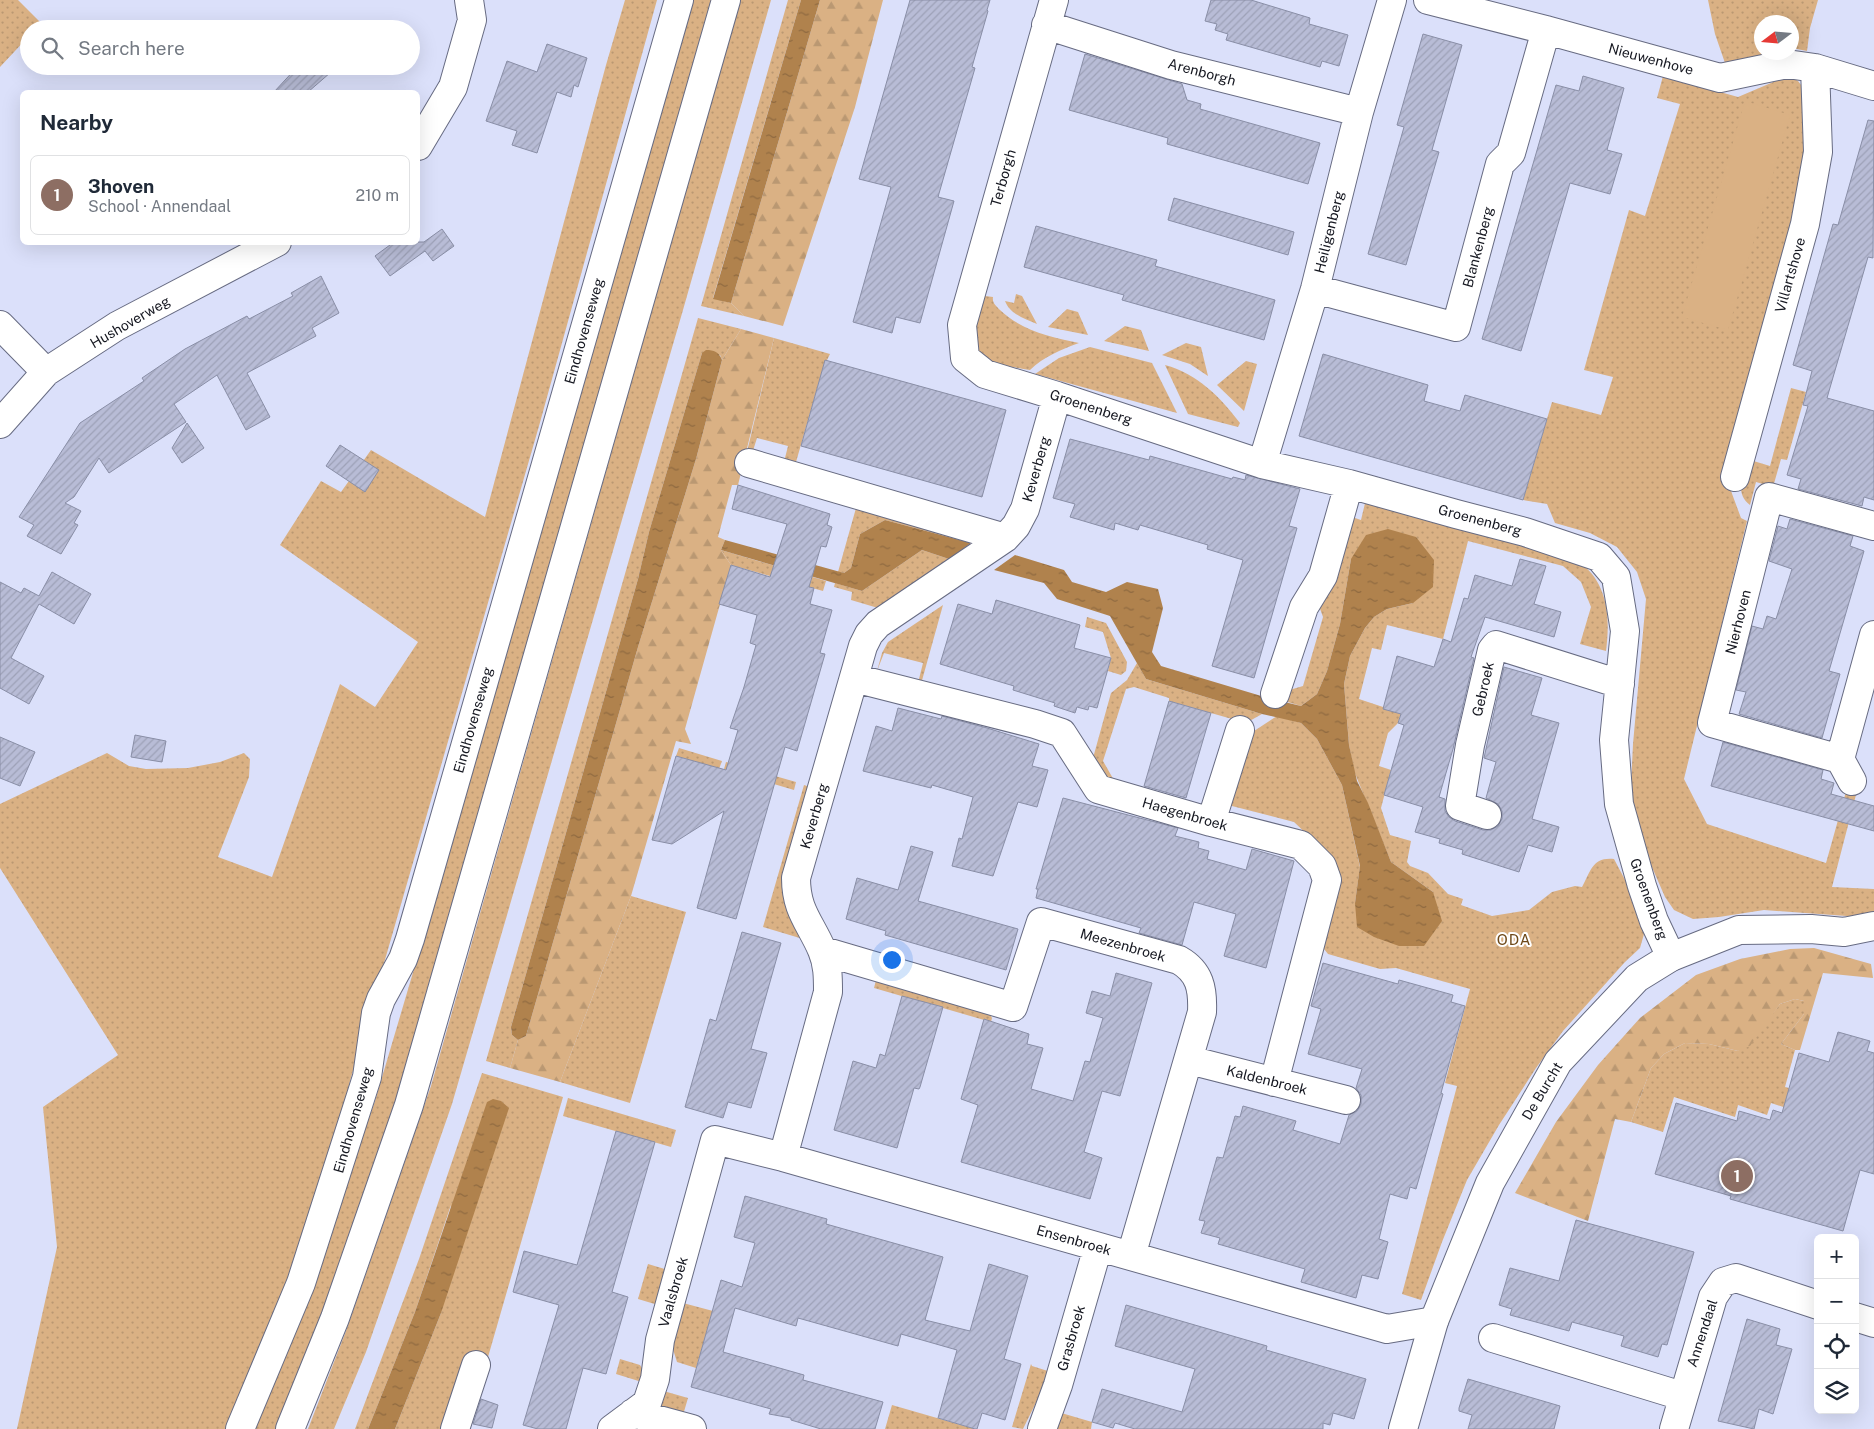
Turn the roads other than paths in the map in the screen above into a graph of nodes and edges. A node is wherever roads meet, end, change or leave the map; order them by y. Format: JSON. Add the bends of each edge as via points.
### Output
{"nodes":[{"id":1,"x":469,"y":0,"type":"edge"},
{"id":2,"x":679,"y":0,"type":"edge"},
{"id":3,"x":726,"y":0,"type":"edge"},
{"id":4,"x":1392,"y":0,"type":"edge"},
{"id":5,"x":1428,"y":0,"type":"edge"},
{"id":6,"x":1050,"y":13,"type":"edge"},
{"id":7,"x":1546,"y":30,"type":"junction"},
{"id":8,"x":1816,"y":68,"type":"junction"},
{"id":9,"x":1874,"y":86,"type":"edge"},
{"id":10,"x":1359,"y":112,"type":"junction"},
{"id":11,"x":420,"y":143,"type":"edge"},
{"id":12,"x":271,"y":245,"type":"edge"},
{"id":13,"x":1316,"y":289,"type":"junction"},
{"id":14,"x":0,"y":325,"type":"edge"},
{"id":15,"x":965,"y":358,"type":"joint"},
{"id":16,"x":46,"y":372,"type":"junction"},
{"id":17,"x":1057,"y":396,"type":"junction"},
{"id":18,"x":0,"y":424,"type":"edge"},
{"id":19,"x":750,"y":463,"type":"dead end"},
{"id":20,"x":1262,"y":464,"type":"junction"},
{"id":21,"x":1735,"y":477,"type":"dead end"},
{"id":22,"x":1349,"y":484,"type":"junction"},
{"id":23,"x":1874,"y":526,"type":"edge"},
{"id":24,"x":1005,"y":538,"type":"junction"},
{"id":25,"x":1874,"y":635,"type":"edge"},
{"id":26,"x":854,"y":678,"type":"junction"},
{"id":27,"x":1620,"y":684,"type":"junction"},
{"id":28,"x":1275,"y":694,"type":"dead end"},
{"id":29,"x":1240,"y":730,"type":"dead end"},
{"id":30,"x":1487,"y":815,"type":"dead end"},
{"id":31,"x":1211,"y":822,"type":"junction"},
{"id":32,"x":1874,"y":926,"type":"edge"},
{"id":33,"x":1844,"y":932,"type":"junction"},
{"id":34,"x":1874,"y":946,"type":"edge"},
{"id":35,"x":823,"y":951,"type":"junction"},
{"id":36,"x":1671,"y":957,"type":"junction"},
{"id":37,"x":1188,"y":1060,"type":"junction"},
{"id":38,"x":1274,"y":1082,"type":"junction"},
{"id":39,"x":1346,"y":1100,"type":"dead end"},
{"id":40,"x":715,"y":1140,"type":"joint"},
{"id":41,"x":783,"y":1157,"type":"junction"},
{"id":42,"x":1098,"y":1247,"type":"junction"},
{"id":43,"x":1131,"y":1256,"type":"junction"},
{"id":44,"x":1814,"y":1304,"type":"edge"},
{"id":45,"x":1859,"y":1318,"type":"edge"},
{"id":46,"x":1434,"y":1321,"type":"junction"},
{"id":47,"x":1874,"y":1323,"type":"edge"},
{"id":48,"x":1493,"y":1338,"type":"dead end"},
{"id":49,"x":476,"y":1366,"type":"dead end"},
{"id":50,"x":1682,"y":1396,"type":"junction"},
{"id":51,"x":623,"y":1421,"type":"edge"},
{"id":52,"x":240,"y":1429,"type":"edge"},
{"id":53,"x":290,"y":1429,"type":"edge"},
{"id":54,"x":455,"y":1429,"type":"edge"},
{"id":55,"x":692,"y":1429,"type":"edge"},
{"id":56,"x":1042,"y":1429,"type":"edge"},
{"id":57,"x":1403,"y":1429,"type":"edge"},
{"id":58,"x":1674,"y":1429,"type":"edge"}],
"edges":[{"from":1,"to":11,"type":"street","via":[[472,20],[453,87]]},
{"from":2,"to":52,"type":"street","name":"Eindhovenseweg","via":[[410,939],[376,1012],[367,1077],[301,1283]]},
{"from":3,"to":53,"type":"street","via":[[409,1105],[335,1318]]},
{"from":4,"to":10,"type":"street","name":"Heiligenberg"},
{"from":5,"to":7,"type":"street","name":"Nieuwenhove"},
{"from":6,"to":10,"type":"street","name":"Arenborgh","via":[[1171,65]]},
{"from":6,"to":15,"type":"street","name":"Terborgh","via":[[962,325]]},
{"from":7,"to":8,"type":"street","name":"Nieuwenhove","via":[[1720,78],[1787,64]]},
{"from":7,"to":13,"type":"street","name":"Blankenberg","via":[[1511,153],[1500,164],[1456,327]]},
{"from":8,"to":9,"type":"street","name":"Nieuwenhove"},
{"from":8,"to":21,"type":"street","name":"Villartshove","via":[[1818,152],[1805,224]]},
{"from":10,"to":13,"type":"street","name":"Heiligenberg"},
{"from":12,"to":16,"type":"street","name":"Hushoverweg","via":[[117,326]]},
{"from":13,"to":20,"type":"street","name":"Heiligenberg"},
{"from":14,"to":16,"type":"street"},
{"from":15,"to":17,"type":"street","name":"Groenenberg","via":[[985,374]]},
{"from":16,"to":18,"type":"street","name":"Hushoverweg"},
{"from":17,"to":20,"type":"street","name":"Groenenberg"},
{"from":17,"to":24,"type":"street","name":"Keverberg","via":[[1025,509]]},
{"from":19,"to":24,"type":"street"},
{"from":20,"to":22,"type":"street","name":"Groenenberg"},
{"from":22,"to":27,"type":"street","name":"Groenenberg","via":[[1525,532],[1599,556],[1616,577],[1625,631]]},
{"from":22,"to":28,"type":"street","via":[[1324,576],[1304,606]]},
{"from":23,"to":25,"type":"street","name":"Nierhoven","via":[[1769,498],[1712,723],[1846,770]]},
{"from":24,"to":26,"type":"street","name":"Keverberg","via":[[878,624],[863,646]]},
{"from":26,"to":31,"type":"street","name":"Haegenbroek","via":[[1035,724],[1062,734],[1098,789]]},
{"from":26,"to":35,"type":"street","name":"Keverberg","via":[[796,878],[796,896]]},
{"from":27,"to":30,"type":"street","name":"Gebroek","via":[[1496,645],[1492,650],[1470,746],[1460,806]]},
{"from":27,"to":36,"type":"street","name":"Groenenberg","via":[[1614,740],[1618,804],[1654,921]]},
{"from":29,"to":31,"type":"street"},
{"from":31,"to":38,"type":"street","name":"Haegenbroek","via":[[1301,845],[1322,866],[1327,880]]},
{"from":32,"to":33,"type":"street","name":"De Burcht"},
{"from":33,"to":34,"type":"street","name":"De Burcht"},
{"from":33,"to":36,"type":"street","name":"De Burcht","via":[[1739,930]]},
{"from":35,"to":37,"type":"street","name":"Meezenbroek","via":[[1013,1007],[1041,922],[1179,960],[1194,972],[1203,994],[1202,1012]]},
{"from":35,"to":41,"type":"street","name":"Keverberg","via":[[828,971],[828,992]]},
{"from":36,"to":46,"type":"street","name":"De Burcht","via":[[1637,978],[1558,1062],[1490,1184]]},
{"from":37,"to":38,"type":"street","name":"Kaldenbroek"},
{"from":37,"to":43,"type":"street","name":"Meezenbroek"},
{"from":38,"to":39,"type":"street","name":"Kaldenbroek"},
{"from":40,"to":41,"type":"street","name":"Ensenbroek"},
{"from":40,"to":51,"type":"street","name":"Vaalsbroek","via":[[660,1340],[648,1403]]},
{"from":41,"to":42,"type":"street","name":"Ensenbroek"},
{"from":42,"to":43,"type":"street","name":"Ensenbroek"},
{"from":42,"to":56,"type":"street","name":"Grasbroek"},
{"from":43,"to":46,"type":"street","name":"Ensenbroek","via":[[1387,1329]]},
{"from":44,"to":50,"type":"street","name":"Annendaal","via":[[1736,1278],[1723,1282],[1713,1297]]},
{"from":45,"to":47,"type":"street"},
{"from":46,"to":57,"type":"street","name":"De Burcht"},
{"from":48,"to":50,"type":"street"},
{"from":49,"to":54,"type":"street"},
{"from":50,"to":58,"type":"street","name":"Annendaal"},
{"from":51,"to":55,"type":"street"}]}
